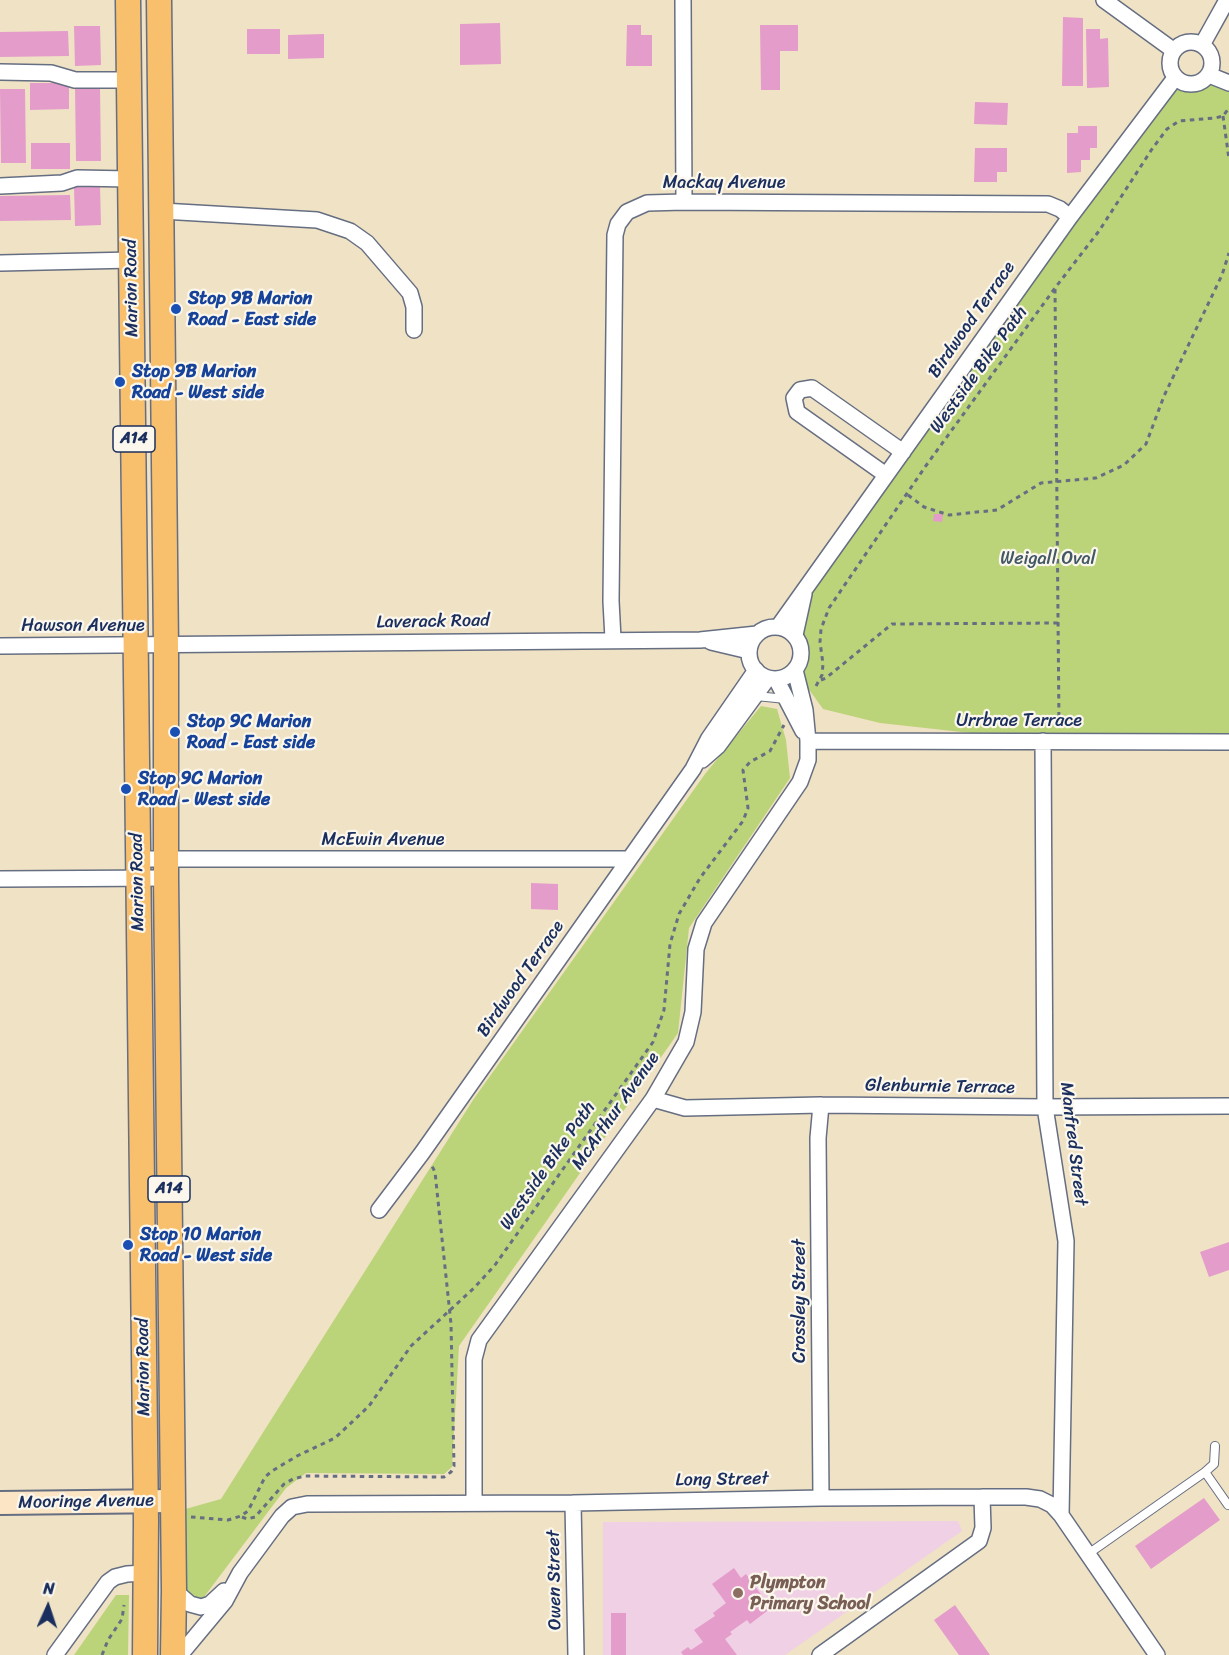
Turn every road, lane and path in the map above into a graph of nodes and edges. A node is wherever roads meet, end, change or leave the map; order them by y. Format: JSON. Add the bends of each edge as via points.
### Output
{"nodes":[{"id":1,"x":128,"y":0,"type":"edge"},
{"id":2,"x":159,"y":0,"type":"edge"},
{"id":3,"x":683,"y":0,"type":"edge"},
{"id":4,"x":1104,"y":0,"type":"edge"},
{"id":5,"x":1227,"y":0,"type":"edge"},
{"id":6,"x":1202,"y":45,"type":"junction"},
{"id":7,"x":1173,"y":50,"type":"junction"},
{"id":8,"x":0,"y":72,"type":"edge"},
{"id":9,"x":1209,"y":75,"type":"junction"},
{"id":10,"x":1175,"y":78,"type":"junction"},
{"id":11,"x":129,"y":80,"type":"junction"},
{"id":12,"x":1229,"y":83,"type":"edge"},
{"id":13,"x":1229,"y":108,"type":"edge"},
{"id":14,"x":1223,"y":116,"type":"junction"},
{"id":15,"x":1229,"y":159,"type":"edge"},
{"id":16,"x":130,"y":179,"type":"junction"},
{"id":17,"x":0,"y":186,"type":"edge"},
{"id":18,"x":684,"y":202,"type":"junction"},
{"id":19,"x":162,"y":211,"type":"junction"},
{"id":20,"x":1070,"y":217,"type":"junction"},
{"id":21,"x":1229,"y":253,"type":"edge"},
{"id":22,"x":162,"y":262,"type":"junction"},
{"id":23,"x":0,"y":263,"type":"edge"},
{"id":24,"x":132,"y":272,"type":"junction"},
{"id":25,"x":1055,"y":288,"type":"junction"},
{"id":26,"x":414,"y":330,"type":"dead end"},
{"id":27,"x":903,"y":452,"type":"junction"},
{"id":28,"x":886,"y":475,"type":"junction"},
{"id":29,"x":1058,"y":483,"type":"junction"},
{"id":30,"x":908,"y":495,"type":"junction"},
{"id":31,"x":806,"y":588,"type":"junction"},
{"id":32,"x":1058,"y":623,"type":"junction"},
{"id":33,"x":778,"y":627,"type":"junction"},
{"id":34,"x":757,"y":634,"type":"junction"},
{"id":35,"x":795,"y":635,"type":"junction"},
{"id":36,"x":613,"y":639,"type":"junction"},
{"id":37,"x":700,"y":640,"type":"junction"},
{"id":38,"x":0,"y":646,"type":"edge"},
{"id":39,"x":136,"y":646,"type":"junction"},
{"id":40,"x":166,"y":646,"type":"junction"},
{"id":41,"x":749,"y":651,"type":"junction"},
{"id":42,"x":795,"y":670,"type":"junction"},
{"id":43,"x":767,"y":676,"type":"junction"},
{"id":44,"x":819,"y":681,"type":"junction"},
{"id":45,"x":813,"y":688,"type":"dead end"},
{"id":46,"x":754,"y":696,"type":"junction"},
{"id":47,"x":787,"y":699,"type":"junction"},
{"id":48,"x":785,"y":723,"type":"dead end"},
{"id":49,"x":1059,"y":725,"type":"dead end"},
{"id":50,"x":808,"y":741,"type":"junction"},
{"id":51,"x":1043,"y":741,"type":"junction"},
{"id":52,"x":1229,"y":742,"type":"edge"},
{"id":53,"x":693,"y":769,"type":"junction"},
{"id":54,"x":628,"y":859,"type":"junction"},
{"id":55,"x":137,"y":869,"type":"junction"},
{"id":56,"x":166,"y":869,"type":"junction"},
{"id":57,"x":0,"y":879,"type":"edge"},
{"id":58,"x":653,"y":1099,"type":"junction"},
{"id":59,"x":821,"y":1105,"type":"junction"},
{"id":60,"x":1229,"y":1106,"type":"edge"},
{"id":61,"x":1045,"y":1107,"type":"junction"},
{"id":62,"x":422,"y":1153,"type":"junction"},
{"id":63,"x":379,"y":1210,"type":"dead end"},
{"id":64,"x":449,"y":1311,"type":"junction"},
{"id":65,"x":1215,"y":1446,"type":"dead end"},
{"id":66,"x":1205,"y":1472,"type":"junction"},
{"id":67,"x":982,"y":1497,"type":"junction"},
{"id":68,"x":821,"y":1498,"type":"junction"},
{"id":69,"x":145,"y":1501,"type":"junction"},
{"id":70,"x":0,"y":1503,"type":"edge"},
{"id":71,"x":474,"y":1503,"type":"junction"},
{"id":72,"x":573,"y":1503,"type":"junction"},
{"id":73,"x":1228,"y":1505,"type":"edge"},
{"id":74,"x":179,"y":1509,"type":"junction"},
{"id":75,"x":1061,"y":1515,"type":"junction"},
{"id":76,"x":242,"y":1516,"type":"junction"},
{"id":77,"x":1088,"y":1554,"type":"junction"},
{"id":78,"x":144,"y":1573,"type":"junction"},
{"id":79,"x":240,"y":1574,"type":"junction"},
{"id":80,"x":174,"y":1590,"type":"junction"},
{"id":81,"x":125,"y":1599,"type":"dead end"},
{"id":82,"x":55,"y":1655,"type":"edge"},
{"id":83,"x":102,"y":1655,"type":"edge"},
{"id":84,"x":145,"y":1655,"type":"edge"},
{"id":85,"x":173,"y":1655,"type":"edge"},
{"id":86,"x":180,"y":1655,"type":"edge"},
{"id":87,"x":576,"y":1655,"type":"edge"},
{"id":88,"x":820,"y":1655,"type":"edge"},
{"id":89,"x":1157,"y":1655,"type":"edge"}],
"edges":[{"from":1,"to":11,"type":"main road","name":"Marion Road","number":"A14"},
{"from":2,"to":19,"type":"main road","name":"Marion Road","number":"A14"},
{"from":3,"to":18,"type":"street"},
{"from":4,"to":7,"type":"street"},
{"from":5,"to":6,"type":"street"},
{"from":6,"to":7,"type":"street","via":[[1186,42]]},
{"from":6,"to":9,"type":"street","via":[[1211,56]]},
{"from":7,"to":10,"type":"street","via":[[1169,62]]},
{"from":8,"to":11,"type":"street","via":[[51,73],[75,80]]},
{"from":9,"to":10,"type":"street","via":[[1194,84]]},
{"from":9,"to":12,"type":"street"},
{"from":10,"to":20,"type":"street","name":"Birdwood Terrace"},
{"from":11,"to":16,"type":"main road","name":"Marion Road","number":"A14"},
{"from":13,"to":14,"type":"path"},
{"from":14,"to":15,"type":"path"},
{"from":14,"to":25,"type":"path","name":"Westside Bike Path","via":[[1179,121],[1167,129],[1099,231]]},
{"from":16,"to":17,"type":"street","via":[[77,178],[62,183]]},
{"from":16,"to":24,"type":"main road","name":"Marion Road","number":"A14"},
{"from":18,"to":20,"type":"street","name":"Mackay Avenue","via":[[1048,204]]},
{"from":18,"to":36,"type":"street","name":"Mackay Avenue","via":[[647,203],[627,212],[615,235]]},
{"from":19,"to":22,"type":"main road","name":"Marion Road","number":"A14"},
{"from":19,"to":26,"type":"street","via":[[317,220],[350,231],[367,243],[411,293]]},
{"from":20,"to":27,"type":"street","name":"Birdwood Terrace"},
{"from":21,"to":29,"type":"path","via":[[1146,444],[1124,465],[1096,478]]},
{"from":22,"to":24,"type":"main road","via":[[151,282],[141,287]]},
{"from":22,"to":40,"type":"main road","name":"Marion Road","number":"A14"},
{"from":23,"to":24,"type":"street"},
{"from":24,"to":39,"type":"main road","name":"Marion Road","number":"A14"},
{"from":25,"to":29,"type":"path"},
{"from":25,"to":30,"type":"path","name":"Westside Bike Path"},
{"from":27,"to":28,"type":"street","name":"Birdwood Terrace"},
{"from":27,"to":28,"type":"street","via":[[812,388],[800,390],[794,398],[797,412]]},
{"from":28,"to":31,"type":"street","name":"Birdwood Terrace"},
{"from":29,"to":30,"type":"path","via":[[1041,483],[997,510],[950,515],[924,507]]},
{"from":29,"to":32,"type":"path"},
{"from":30,"to":44,"type":"path","name":"Westside Bike Path","via":[[829,608],[821,629],[823,664]]},
{"from":31,"to":33,"type":"street","name":"Birdwood Terrace"},
{"from":31,"to":35,"type":"street","name":"Birdwood Terrace"},
{"from":32,"to":44,"type":"path","via":[[892,624]]},
{"from":32,"to":49,"type":"path"},
{"from":33,"to":34,"type":"street"},
{"from":33,"to":35,"type":"street"},
{"from":34,"to":37,"type":"street","name":"Laverack Road"},
{"from":34,"to":41,"type":"street"},
{"from":35,"to":42,"type":"street","via":[[802,656]]},
{"from":36,"to":37,"type":"street","name":"Laverack Road"},
{"from":36,"to":40,"type":"street","name":"Laverack Road"},
{"from":37,"to":41,"type":"street","name":"Laverack Road"},
{"from":38,"to":39,"type":"street","name":"Hawson Avenue"},
{"from":39,"to":40,"type":"street","name":"Hawson Avenue"},
{"from":39,"to":55,"type":"main road","name":"Marion Road","number":"A14"},
{"from":40,"to":56,"type":"main road","name":"Marion Road","number":"A14"},
{"from":41,"to":43,"type":"street","via":[[750,658]]},
{"from":42,"to":43,"type":"street","via":[[787,676]]},
{"from":42,"to":50,"type":"street","name":"McArthur Avenue"},
{"from":43,"to":46,"type":"street","name":"Birdwood Terrace"},
{"from":43,"to":47,"type":"street"},
{"from":43,"to":53,"type":"street","name":"Birdwood Terrace","via":[[709,738]]},
{"from":44,"to":45,"type":"path"},
{"from":46,"to":47,"type":"lane"},
{"from":46,"to":53,"type":"street","name":"Birdwood Terrace","via":[[718,746]]},
{"from":47,"to":50,"type":"street"},
{"from":48,"to":64,"type":"path","name":"Westside Bike Path","via":[[770,751],[743,770],[747,808],[743,821],[700,878],[679,914],[670,944],[664,1010],[653,1042],[495,1264]]},
{"from":50,"to":51,"type":"street","name":"Urrbrae Terrace"},
{"from":50,"to":58,"type":"street","name":"McArthur Avenue","via":[[808,760],[800,782],[704,922],[696,949],[693,1012],[686,1042]]},
{"from":51,"to":52,"type":"street","name":"Urrbrae Terrace"},
{"from":51,"to":61,"type":"street","name":"Manfred Street"},
{"from":53,"to":54,"type":"street","name":"Birdwood Terrace"},
{"from":54,"to":56,"type":"street","name":"McEwin Avenue"},
{"from":54,"to":62,"type":"street","name":"Birdwood Terrace"},
{"from":55,"to":56,"type":"street","name":"McEwin Avenue"},
{"from":55,"to":57,"type":"street","name":"McEwin Avenue"},
{"from":55,"to":69,"type":"main road","name":"Marion Road","number":"A14"},
{"from":56,"to":74,"type":"main road","name":"Marion Road","number":"A14"},
{"from":58,"to":59,"type":"street","name":"Glenburnie Terrace","via":[[685,1108]]},
{"from":58,"to":71,"type":"street","name":"McArthur Avenue","via":[[479,1340],[474,1359]]},
{"from":59,"to":61,"type":"street","name":"Glenburnie Terrace"},
{"from":59,"to":68,"type":"street","name":"Crossley Street"},
{"from":60,"to":61,"type":"street","name":"Glenburnie Terrace"},
{"from":61,"to":75,"type":"street","name":"Manfred Street","via":[[1066,1242]]},
{"from":62,"to":63,"type":"street","name":"Birdwood Terrace"},
{"from":62,"to":64,"type":"path","via":[[435,1172]]},
{"from":64,"to":76,"type":"path","name":"Westside Bike Path","via":[[411,1346],[369,1406],[335,1438],[264,1478]]},
{"from":64,"to":76,"type":"path","via":[[451,1472],[444,1477],[305,1476],[284,1484],[255,1517]]},
{"from":65,"to":66,"type":"lane","via":[[1214,1464]]},
{"from":66,"to":73,"type":"lane"},
{"from":66,"to":77,"type":"lane"},
{"from":67,"to":68,"type":"street","name":"Long Street"},
{"from":67,"to":75,"type":"street","name":"Long Street","via":[[1040,1499]]},
{"from":67,"to":88,"type":"street","via":[[983,1528],[979,1541]]},
{"from":68,"to":72,"type":"street","name":"Long Street"},
{"from":69,"to":70,"type":"street","name":"Mooringe Avenue"},
{"from":69,"to":74,"type":"street","name":"Mooringe Avenue"},
{"from":69,"to":78,"type":"main road","name":"Marion Road","number":"A14"},
{"from":71,"to":72,"type":"street","name":"Long Street"},
{"from":71,"to":79,"type":"street","name":"Long Street","via":[[292,1507]]},
{"from":72,"to":87,"type":"street","name":"Owen Street"},
{"from":74,"to":76,"type":"path","via":[[228,1520]]},
{"from":74,"to":80,"type":"main road","name":"Marion Road","number":"A14"},
{"from":75,"to":77,"type":"street","name":"Long Street"},
{"from":77,"to":89,"type":"street","name":"Long Street"},
{"from":78,"to":82,"type":"street","via":[[108,1581]]},
{"from":78,"to":84,"type":"main road","name":"Marion Road","number":"A14"},
{"from":79,"to":80,"type":"street","name":"Long Street","via":[[218,1599],[201,1607],[190,1604]]},
{"from":79,"to":86,"type":"street","name":"Long Street","via":[[225,1601]]},
{"from":80,"to":85,"type":"main road","name":"Marion Road","number":"A14"},
{"from":81,"to":83,"type":"path","via":[[122,1619]]}]}
